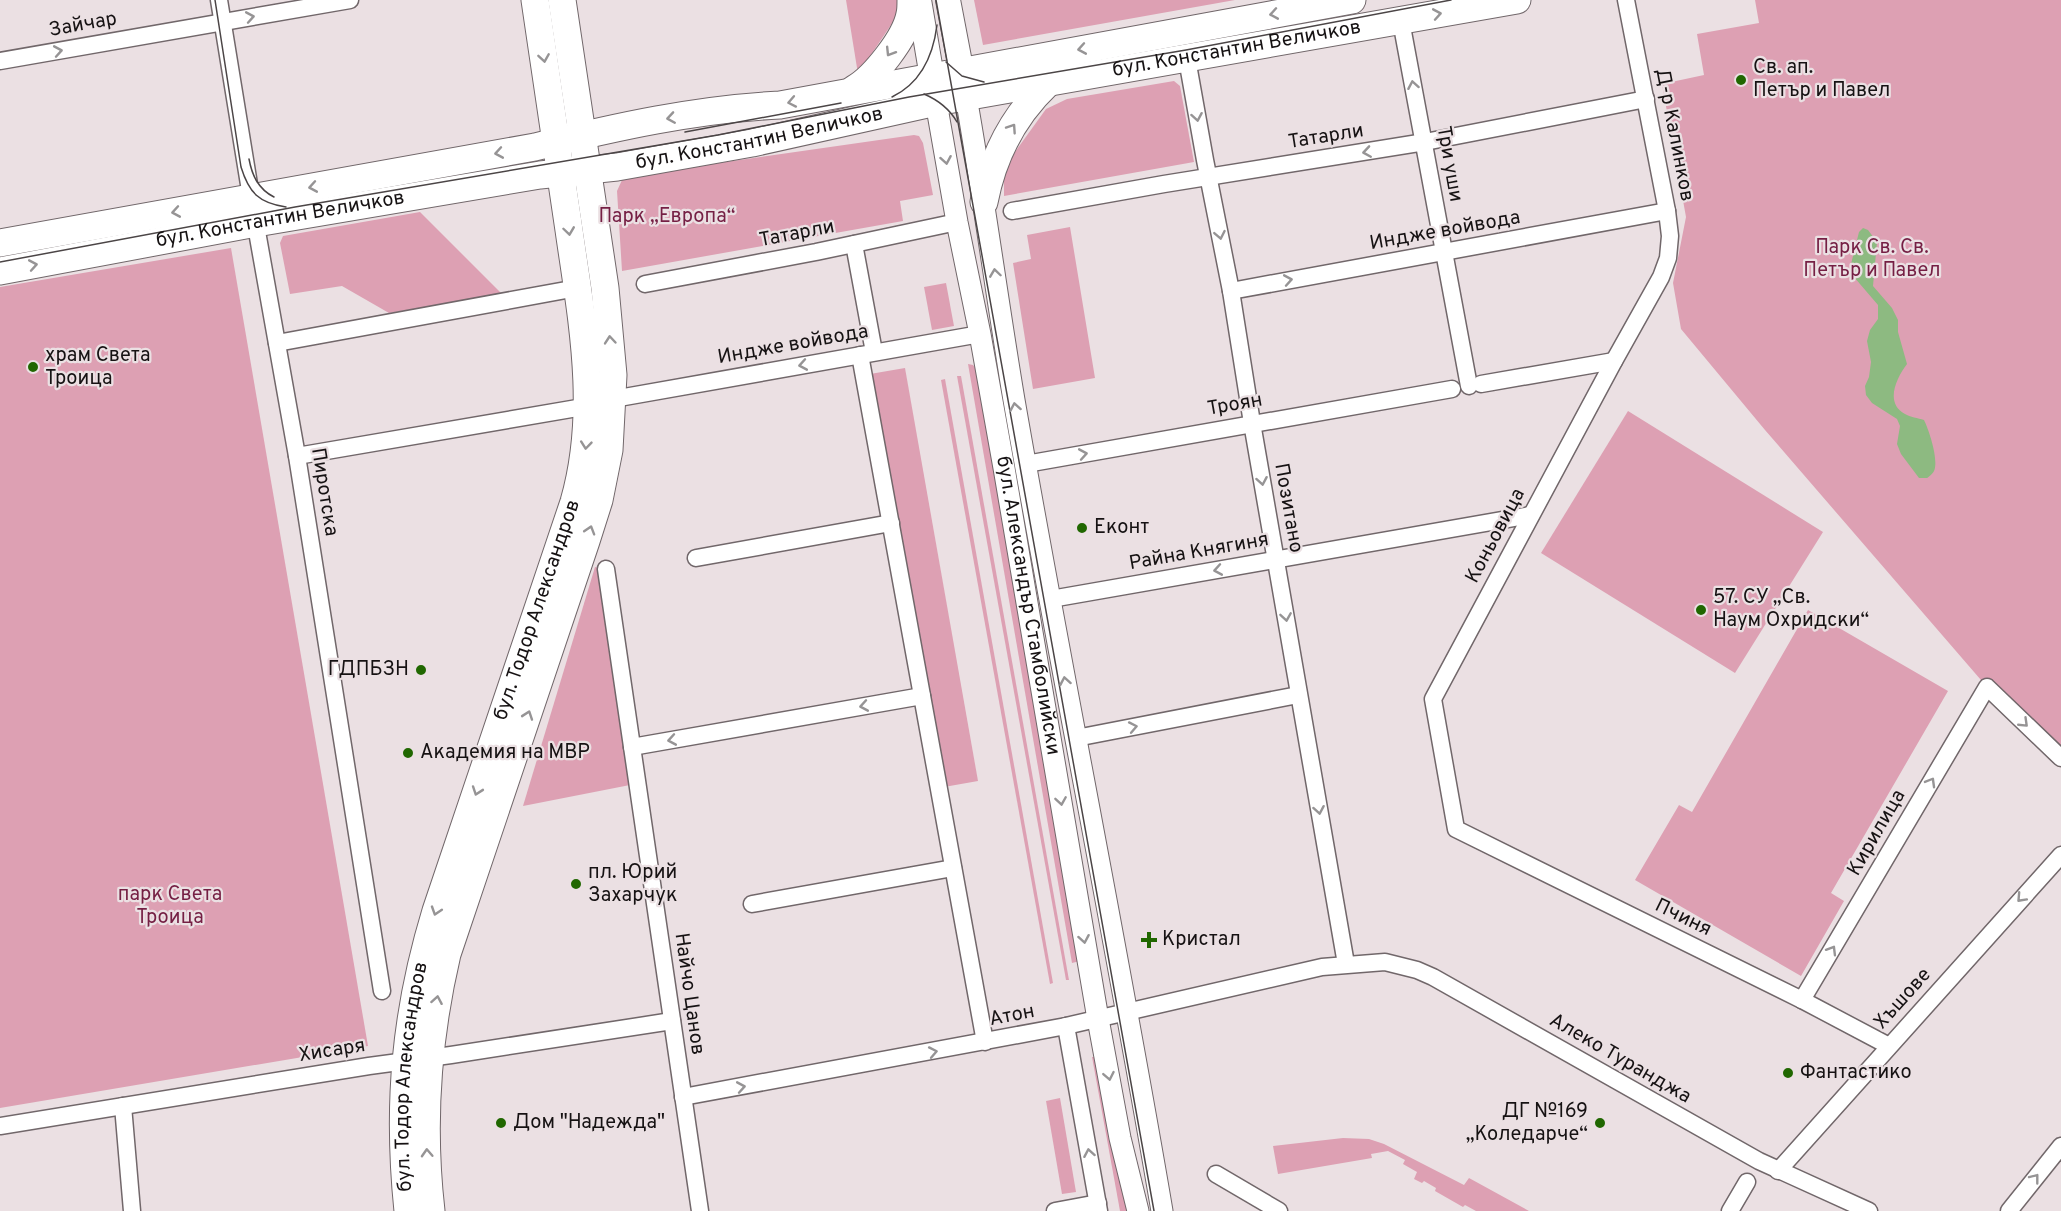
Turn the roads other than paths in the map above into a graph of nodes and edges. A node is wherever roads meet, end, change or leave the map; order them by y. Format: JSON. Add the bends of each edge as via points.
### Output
{"nodes":[{"id":1,"x":219,"y":0,"type":"edge"},
{"id":2,"x":350,"y":0,"type":"edge"},
{"id":3,"x":535,"y":0,"type":"edge"},
{"id":4,"x":562,"y":0,"type":"edge"},
{"id":5,"x":911,"y":0,"type":"edge"},
{"id":6,"x":919,"y":0,"type":"edge"},
{"id":7,"x":948,"y":0,"type":"edge"},
{"id":8,"x":1352,"y":0,"type":"edge"},
{"id":9,"x":1517,"y":0,"type":"edge"},
{"id":10,"x":1626,"y":0,"type":"edge"},
{"id":11,"x":1401,"y":21,"type":"junction"},
{"id":12,"x":223,"y":22,"type":"junction"},
{"id":13,"x":1187,"y":59,"type":"junction"},
{"id":14,"x":0,"y":61,"type":"edge"},
{"id":15,"x":961,"y":70,"type":"junction"},
{"id":16,"x":932,"y":76,"type":"junction"},
{"id":17,"x":1048,"y":83,"type":"junction"},
{"id":18,"x":850,"y":91,"type":"junction"},
{"id":19,"x":966,"y":97,"type":"junction"},
{"id":20,"x":1646,"y":99,"type":"junction"},
{"id":21,"x":936,"y":102,"type":"junction"},
{"id":22,"x":583,"y":136,"type":"junction"},
{"id":23,"x":556,"y":141,"type":"junction"},
{"id":24,"x":1425,"y":142,"type":"junction"},
{"id":25,"x":588,"y":170,"type":"junction"},
{"id":26,"x":561,"y":173,"type":"junction"},
{"id":27,"x":1209,"y":178,"type":"junction"},
{"id":28,"x":984,"y":202,"type":"junction"},
{"id":29,"x":253,"y":211,"type":"junction"},
{"id":30,"x":1012,"y":211,"type":"dead end"},
{"id":31,"x":1667,"y":212,"type":"junction"},
{"id":32,"x":957,"y":222,"type":"junction"},
{"id":33,"x":0,"y":243,"type":"edge"},
{"id":34,"x":854,"y":244,"type":"junction"},
{"id":35,"x":1443,"y":252,"type":"junction"},
{"id":36,"x":0,"y":271,"type":"edge"},
{"id":37,"x":1661,"y":277,"type":"joint"},
{"id":38,"x":645,"y":284,"type":"dead end"},
{"id":39,"x":577,"y":288,"type":"junction"},
{"id":40,"x":1231,"y":291,"type":"junction"},
{"id":41,"x":980,"y":334,"type":"junction"},
{"id":42,"x":277,"y":343,"type":"junction"},
{"id":43,"x":867,"y":353,"type":"junction"},
{"id":44,"x":1614,"y":361,"type":"junction"},
{"id":45,"x":1452,"y":389,"type":"dead end"},
{"id":46,"x":601,"y":402,"type":"junction"},
{"id":47,"x":1252,"y":423,"type":"junction"},
{"id":48,"x":297,"y":456,"type":"junction"},
{"id":49,"x":1026,"y":464,"type":"junction"},
{"id":50,"x":1531,"y":515,"type":"junction"},
{"id":51,"x":891,"y":523,"type":"junction"},
{"id":52,"x":696,"y":558,"type":"dead end"},
{"id":53,"x":1275,"y":560,"type":"junction"},
{"id":54,"x":606,"y":569,"type":"dead end"},
{"id":55,"x":1051,"y":599,"type":"junction"},
{"id":56,"x":1298,"y":695,"type":"junction"},
{"id":57,"x":922,"y":696,"type":"junction"},
{"id":58,"x":1076,"y":738,"type":"junction"},
{"id":59,"x":632,"y":747,"type":"junction"},
{"id":60,"x":2061,"y":758,"type":"edge"},
{"id":61,"x":1456,"y":829,"type":"joint"},
{"id":62,"x":2061,"y":855,"type":"edge"},
{"id":63,"x":953,"y":868,"type":"junction"},
{"id":64,"x":752,"y":904,"type":"dead end"},
{"id":65,"x":1346,"y":964,"type":"junction"},
{"id":66,"x":382,"y":991,"type":"dead end"},
{"id":67,"x":1802,"y":1000,"type":"junction"},
{"id":68,"x":1127,"y":1012,"type":"junction"},
{"id":69,"x":1098,"y":1019,"type":"junction"},
{"id":70,"x":672,"y":1021,"type":"junction"},
{"id":71,"x":1066,"y":1026,"type":"junction"},
{"id":72,"x":985,"y":1042,"type":"junction"},
{"id":73,"x":1889,"y":1046,"type":"junction"},
{"id":74,"x":417,"y":1060,"type":"junction"},
{"id":75,"x":683,"y":1097,"type":"junction"},
{"id":76,"x":123,"y":1106,"type":"junction"},
{"id":77,"x":0,"y":1126,"type":"edge"},
{"id":78,"x":2061,"y":1146,"type":"edge"},
{"id":79,"x":1778,"y":1171,"type":"junction"},
{"id":80,"x":1216,"y":1174,"type":"dead end"},
{"id":81,"x":1747,"y":1182,"type":"dead end"},
{"id":82,"x":1098,"y":1207,"type":"edge"},
{"id":83,"x":132,"y":1211,"type":"edge"},
{"id":84,"x":408,"y":1211,"type":"edge"},
{"id":85,"x":431,"y":1211,"type":"edge"},
{"id":86,"x":700,"y":1211,"type":"edge"},
{"id":87,"x":1055,"y":1211,"type":"edge"},
{"id":88,"x":1138,"y":1211,"type":"edge"},
{"id":89,"x":1162,"y":1211,"type":"edge"},
{"id":90,"x":1279,"y":1211,"type":"edge"},
{"id":91,"x":1730,"y":1211,"type":"edge"},
{"id":92,"x":1869,"y":1211,"type":"edge"},
{"id":93,"x":2009,"y":1211,"type":"edge"}],
"edges":[{"from":1,"to":12,"type":"street","name":"Пиротска"},
{"from":12,"to":2,"type":"street","name":"Зайчар","one_way":true},
{"from":3,"to":23,"type":"main road","name":"бул. Тодор Александров","one_way":true},
{"from":4,"to":22,"type":"main road","name":"бул. Тодор Александров"},
{"from":5,"to":18,"type":"main road","one_way":true,"via":[[904,30],[884,61],[870,78]]},
{"from":6,"to":16,"type":"main road","name":"бул. Александър Стамболийски"},
{"from":7,"to":15,"type":"main road","name":"бул. Александър Стамболийски"},
{"from":8,"to":15,"type":"main road","name":"бул. Константин Величков","one_way":true},
{"from":11,"to":9,"type":"main road","name":"бул. Константин Величков","one_way":true},
{"from":10,"to":20,"type":"street","name":"Д-р Калинков"},
{"from":11,"to":13,"type":"main road","name":"бул. Константин Величков"},
{"from":24,"to":11,"type":"street","name":"Три уши","one_way":true},
{"from":14,"to":12,"type":"street","name":"Зайчар","one_way":true},
{"from":12,"to":29,"type":"street","name":"Пиротска"},
{"from":13,"to":17,"type":"main road","name":"бул. Константин Величков"},
{"from":13,"to":27,"type":"street","name":"Позитано","one_way":true},
{"from":15,"to":16,"type":"main road","name":"бул. Константин Величков"},
{"from":15,"to":19,"type":"main road","name":"бул. Александър Стамболийски"},
{"from":16,"to":18,"type":"main road","name":"бул. Константин Величков"},
{"from":16,"to":21,"type":"main road","name":"бул. Александър Стамболийски"},
{"from":17,"to":19,"type":"main road","name":"бул. Константин Величков"},
{"from":28,"to":17,"type":"main road","one_way":true,"via":[[1005,138]]},
{"from":18,"to":22,"type":"main road","name":"бул. Константин Величков","one_way":true,"via":[[780,105],[729,108],[616,127]]},
{"from":19,"to":21,"type":"main road","name":"бул. Константин Величков"},
{"from":19,"to":28,"type":"street","name":"бул. Александър Стамболийски"},
{"from":20,"to":24,"type":"street","name":"Татарли"},
{"from":20,"to":31,"type":"street","name":"Д-р Калинков"},
{"from":21,"to":25,"type":"main road","name":"бул. Константин Величков","via":[[752,143]]},
{"from":21,"to":32,"type":"street","name":"бул. Александър Стамболийски","one_way":true},
{"from":22,"to":23,"type":"main road","name":"бул. Константин Величков"},
{"from":22,"to":25,"type":"main road","name":"бул. Тодор Александров"},
{"from":23,"to":26,"type":"main road","name":"бул. Тодор Александров"},
{"from":23,"to":29,"type":"main road","name":"бул. Константин Величков","one_way":true},
{"from":24,"to":27,"type":"street","name":"Татарли","one_way":true},
{"from":24,"to":35,"type":"street","name":"Три уши"},
{"from":25,"to":26,"type":"main road","name":"бул. Константин Величков"},
{"from":46,"to":25,"type":"main road","name":"бул. Тодор Александров","one_way":true,"via":[[609,318]]},
{"from":26,"to":29,"type":"main road","name":"бул. Константин Величков"},
{"from":26,"to":39,"type":"main road","name":"бул. Тодор Александров","one_way":true},
{"from":27,"to":30,"type":"street","name":"Татарли"},
{"from":27,"to":40,"type":"street","name":"Позитано","one_way":true},
{"from":49,"to":28,"type":"street","name":"бул. Александър Стамболийски","one_way":true},
{"from":29,"to":33,"type":"main road","name":"бул. Константин Величков","one_way":true},
{"from":36,"to":29,"type":"main road","name":"бул. Константин Величков","one_way":true},
{"from":29,"to":42,"type":"street","name":"Пиротска"},
{"from":31,"to":35,"type":"street","name":"Индже войвода"},
{"from":31,"to":37,"type":"street","name":"Д-р Калинков","via":[[1668,258]]},
{"from":32,"to":34,"type":"street","name":"Татарли"},
{"from":32,"to":41,"type":"street","name":"бул. Александър Стамболийски"},
{"from":34,"to":38,"type":"street","name":"Татарли"},
{"from":34,"to":43,"type":"street"},
{"from":40,"to":35,"type":"street","name":"Индже войвода","one_way":true},
{"from":35,"to":44,"type":"street","name":"Три уши","via":[[1475,385]]},
{"from":37,"to":44,"type":"street","name":"Коньовица"},
{"from":39,"to":42,"type":"street"},
{"from":39,"to":46,"type":"main road","name":"бул. Тодор Александров"},
{"from":40,"to":47,"type":"street","name":"Позитано"},
{"from":41,"to":43,"type":"street","name":"Индже войвода"},
{"from":41,"to":69,"type":"street","name":"бул. Александър Стамболийски","one_way":true},
{"from":42,"to":48,"type":"street","name":"Пиротска"},
{"from":43,"to":46,"type":"street","name":"Индже войвода","one_way":true},
{"from":43,"to":51,"type":"street"},
{"from":44,"to":50,"type":"street","name":"Коньовица"},
{"from":45,"to":47,"type":"street","name":"Троян"},
{"from":46,"to":48,"type":"street","name":"Индже войвода"},
{"from":46,"to":74,"type":"main road","name":"бул. Тодор Александров","via":[[609,450],[599,500],[456,923]]},
{"from":49,"to":47,"type":"street","name":"Троян","one_way":true},
{"from":47,"to":53,"type":"street","name":"Позитано","one_way":true},
{"from":48,"to":66,"type":"street","name":"Пиротска"},
{"from":49,"to":55,"type":"street","name":"бул. Александър Стамболийски"},
{"from":50,"to":53,"type":"street","name":"Райна Княгиня"},
{"from":50,"to":61,"type":"street","name":"Коньовица","via":[[1433,699]]},
{"from":51,"to":52,"type":"street"},
{"from":51,"to":57,"type":"street"},
{"from":53,"to":55,"type":"street","name":"Райна Княгиня","one_way":true},
{"from":53,"to":56,"type":"street","name":"Позитано","one_way":true},
{"from":54,"to":59,"type":"street","name":"Найчо Цанов"},
{"from":58,"to":55,"type":"street","name":"бул. Александър Стамболийски","one_way":true},
{"from":58,"to":56,"type":"street","one_way":true},
{"from":56,"to":65,"type":"street","name":"Позитано","one_way":true},
{"from":57,"to":59,"type":"street","one_way":true},
{"from":57,"to":63,"type":"street"},
{"from":58,"to":68,"type":"street","name":"бул. Александър Стамболийски"},
{"from":59,"to":70,"type":"street","name":"Найчо Цанов"},
{"from":67,"to":60,"type":"street","name":"Кирилица","one_way":true,"via":[[1988,687]]},
{"from":61,"to":67,"type":"street","name":"Пчиня"},
{"from":62,"to":73,"type":"street","name":"Хъшове","one_way":true},
{"from":63,"to":64,"type":"street"},
{"from":63,"to":72,"type":"street"},
{"from":65,"to":68,"type":"street","name":"Атон"},
{"from":65,"to":79,"type":"street","name":"Алеко Туранджа","via":[[1385,962],[1417,970]]},
{"from":67,"to":73,"type":"street","name":"Пчиня"},
{"from":68,"to":69,"type":"street","name":"Атон"},
{"from":68,"to":89,"type":"street","name":"бул. Александър Стамболийски"},
{"from":69,"to":71,"type":"street","name":"Атон"},
{"from":69,"to":88,"type":"street","name":"бул. Александър Стамболийски","one_way":true},
{"from":70,"to":74,"type":"street","name":"Хисаря"},
{"from":70,"to":75,"type":"street","name":"Найчо Цанов"},
{"from":71,"to":72,"type":"street","name":"Атон"},
{"from":82,"to":71,"type":"street","one_way":true},
{"from":75,"to":72,"type":"street","name":"Атон","one_way":true},
{"from":73,"to":79,"type":"street","name":"Хъшове"},
{"from":74,"to":76,"type":"street","name":"Хисаря"},
{"from":74,"to":84,"type":"main road","name":"бул. Тодор Александров","via":[[402,1102]]},
{"from":85,"to":74,"type":"main road","name":"бул. Тодор Александров","one_way":true},
{"from":75,"to":86,"type":"street","name":"Найчо Цанов"},
{"from":76,"to":77,"type":"street","name":"Хисаря"},
{"from":76,"to":83,"type":"street"},
{"from":93,"to":78,"type":"street","one_way":true},
{"from":79,"to":92,"type":"street","name":"Алеко Туранджа"},
{"from":80,"to":90,"type":"street"},
{"from":81,"to":91,"type":"street"},
{"from":82,"to":87,"type":"street"}]}
